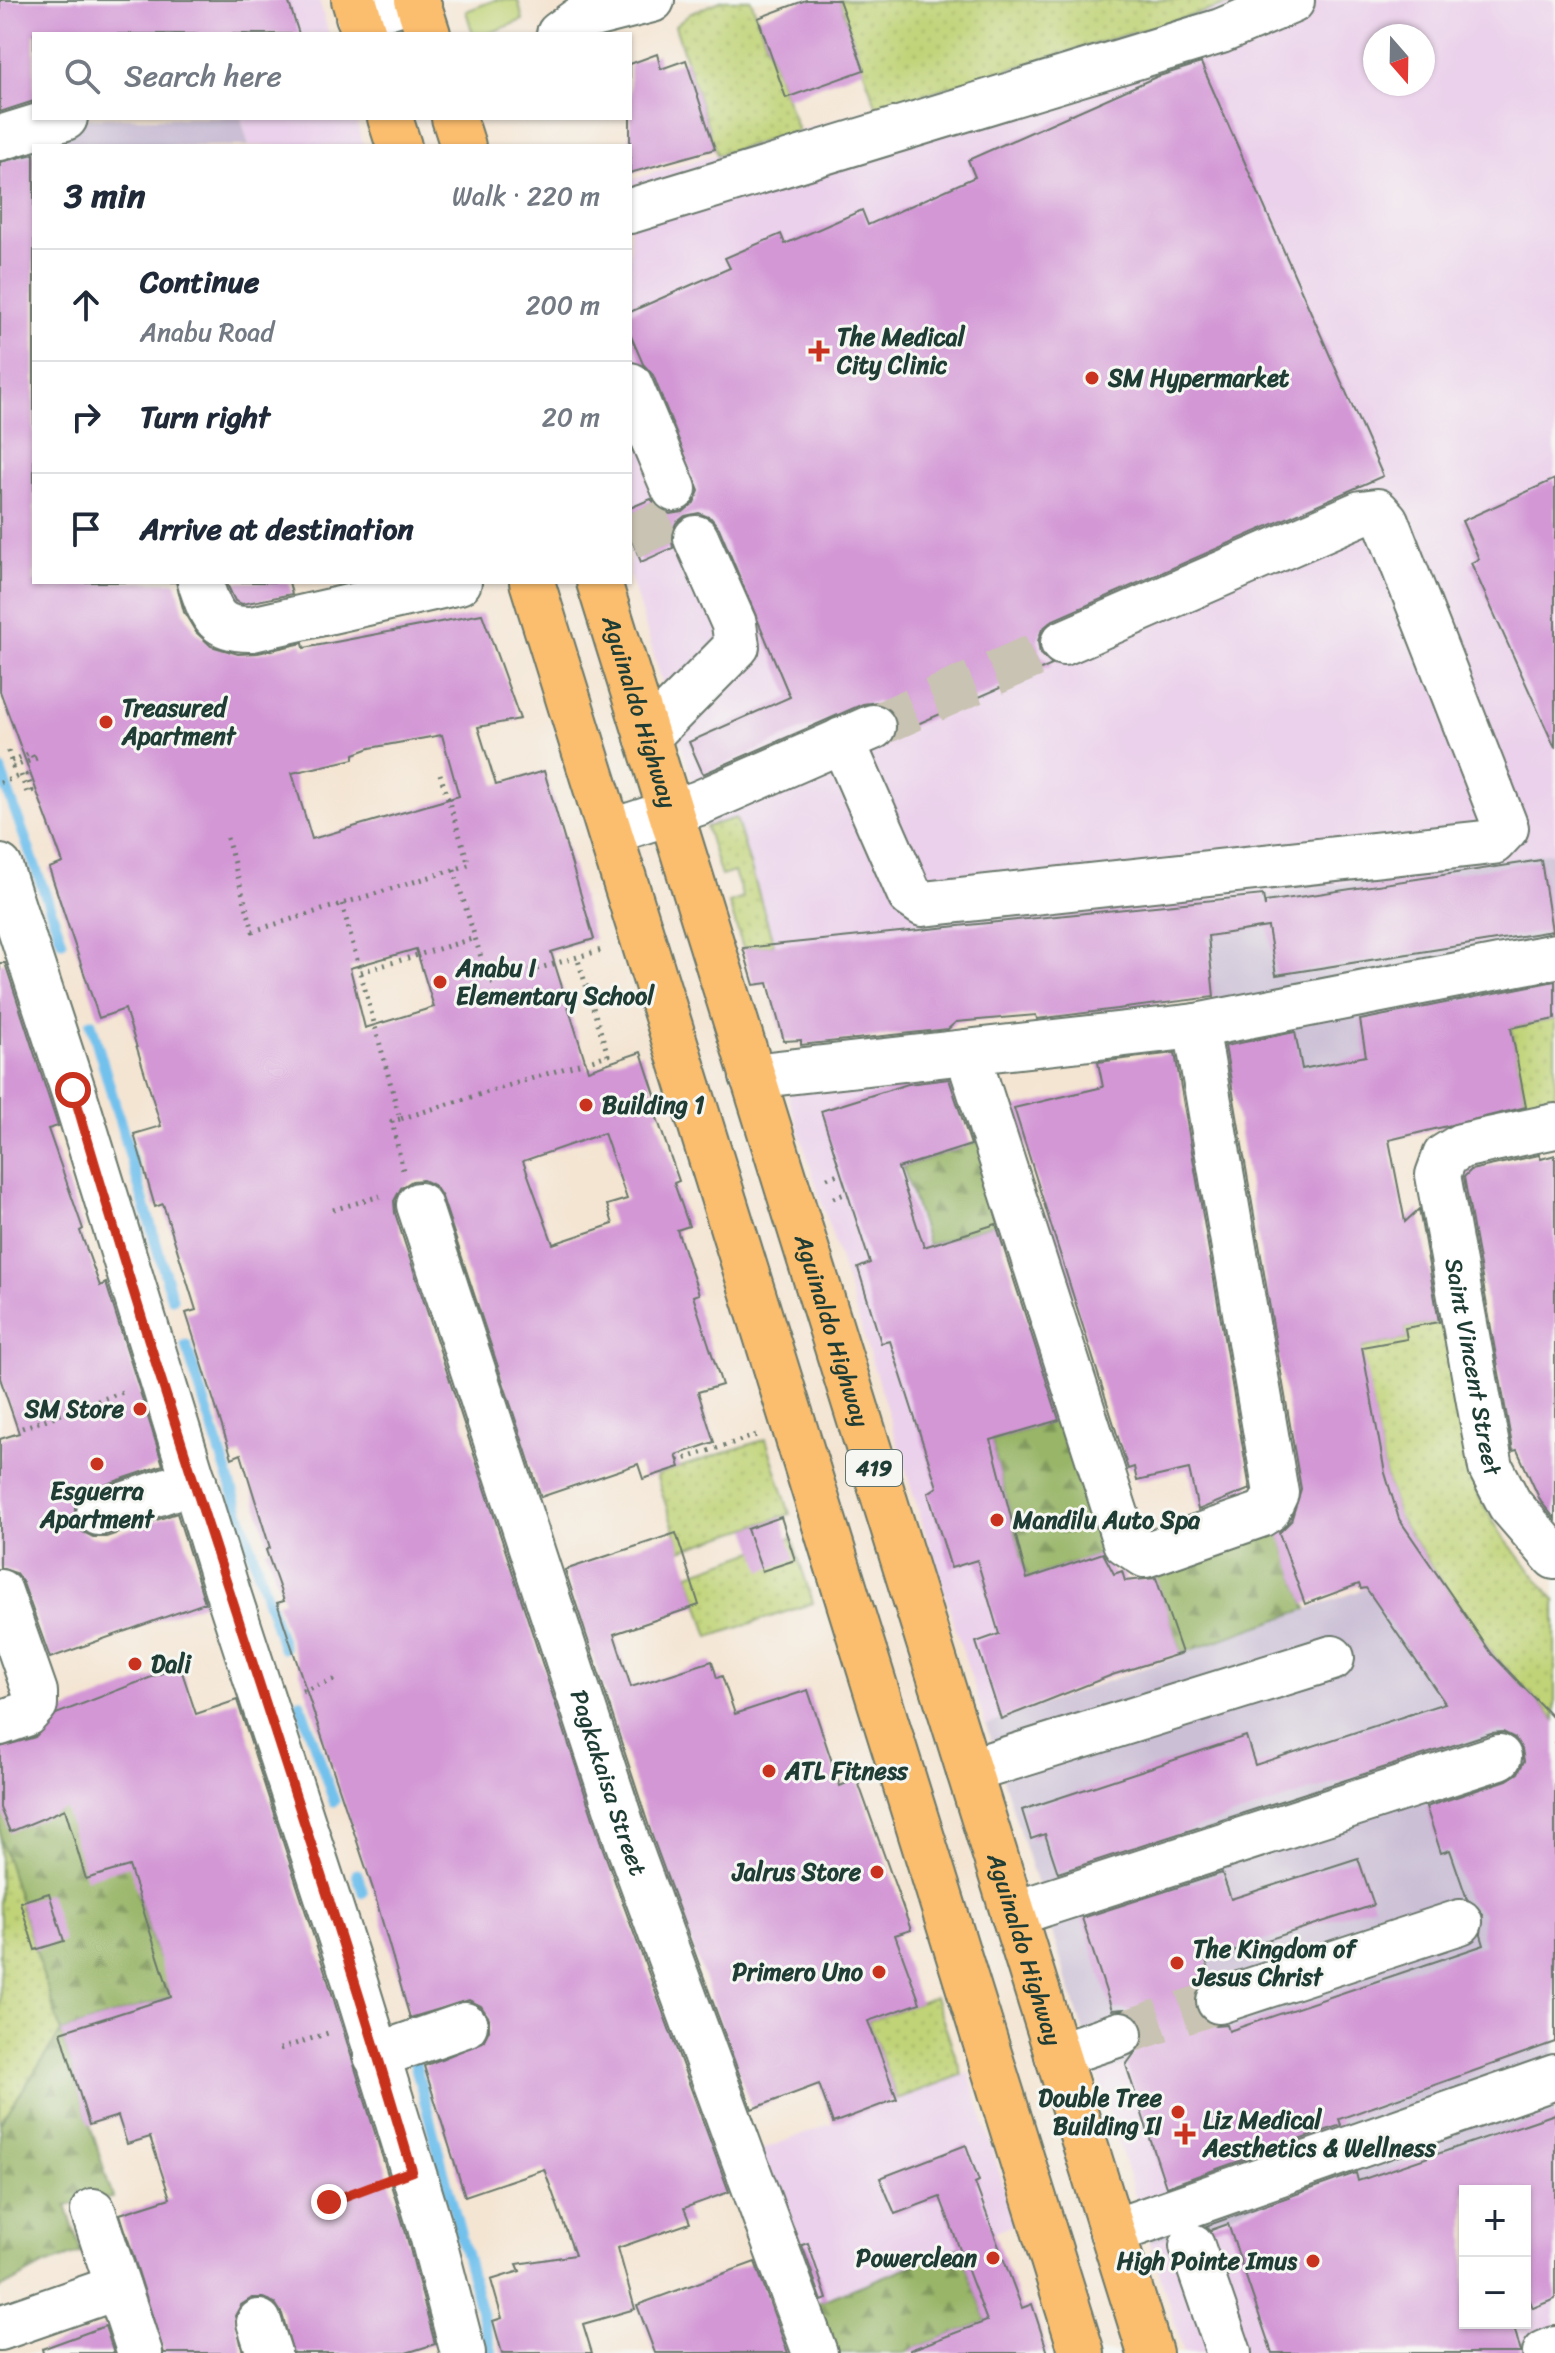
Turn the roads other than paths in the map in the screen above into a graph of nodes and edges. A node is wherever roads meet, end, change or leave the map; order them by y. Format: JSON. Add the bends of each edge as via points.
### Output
{"nodes":[{"id":1,"x":409,"y":0,"type":"edge"},
{"id":2,"x":417,"y":0,"type":"edge"},
{"id":3,"x":653,"y":0,"type":"edge"},
{"id":4,"x":1292,"y":1,"type":"edge"},
{"id":5,"x":355,"y":22,"type":"edge"},
{"id":6,"x":587,"y":26,"type":"edge"},
{"id":7,"x":427,"y":32,"type":"edge"},
{"id":8,"x":58,"y":120,"type":"edge"},
{"id":9,"x":391,"y":120,"type":"edge"},
{"id":10,"x":455,"y":120,"type":"edge"},
{"id":11,"x":0,"y":138,"type":"edge"},
{"id":12,"x":398,"y":144,"type":"edge"},
{"id":13,"x":462,"y":144,"type":"edge"},
{"id":14,"x":632,"y":210,"type":"edge"},
{"id":15,"x":632,"y":390,"type":"edge"},
{"id":16,"x":674,"y":489,"type":"dead end"},
{"id":17,"x":696,"y":538,"type":"dead end"},
{"id":18,"x":201,"y":584,"type":"edge"},
{"id":19,"x":450,"y":584,"type":"edge"},
{"id":20,"x":533,"y":584,"type":"edge"},
{"id":21,"x":600,"y":584,"type":"edge"},
{"id":22,"x":1063,"y":643,"type":"tunnel mouth"},
{"id":23,"x":647,"y":737,"type":"junction"},
{"id":24,"x":670,"y":812,"type":"junction"},
{"id":25,"x":610,"y":832,"type":"junction"},
{"id":26,"x":0,"y":867,"type":"edge"},
{"id":27,"x":1555,"y":956,"type":"edge"},
{"id":28,"x":1196,"y":1026,"type":"junction"},
{"id":29,"x":967,"y":1052,"type":"junction"},
{"id":30,"x":752,"y":1076,"type":"junction"},
{"id":31,"x":1555,"y":1126,"type":"edge"},
{"id":32,"x":405,"y":1191,"type":"road end"},
{"id":33,"x":194,"y":1481,"type":"junction"},
{"id":34,"x":99,"y":1513,"type":"dead end"},
{"id":35,"x":1555,"y":1557,"type":"edge"},
{"id":36,"x":0,"y":1592,"type":"edge"},
{"id":37,"x":1332,"y":1658,"type":"dead end"},
{"id":38,"x":18,"y":1714,"type":"edge"},
{"id":39,"x":1499,"y":1757,"type":"dead end"},
{"id":40,"x":969,"y":1771,"type":"junction"},
{"id":41,"x":1013,"y":1914,"type":"junction"},
{"id":42,"x":1460,"y":1922,"type":"dead end"},
{"id":43,"x":1219,"y":2001,"type":"tunnel mouth"},
{"id":44,"x":465,"y":2025,"type":"dead end"},
{"id":45,"x":1120,"y":2034,"type":"tunnel mouth"},
{"id":46,"x":361,"y":2042,"type":"junction"},
{"id":47,"x":1057,"y":2055,"type":"junction"},
{"id":48,"x":1555,"y":2077,"type":"edge"},
{"id":49,"x":93,"y":2211,"type":"dead end"},
{"id":50,"x":1112,"y":2232,"type":"junction"},
{"id":51,"x":1192,"y":2246,"type":"dead end"},
{"id":52,"x":118,"y":2287,"type":"junction"},
{"id":53,"x":0,"y":2328,"type":"edge"},
{"id":54,"x":1555,"y":2349,"type":"edge"},
{"id":55,"x":453,"y":2350,"type":"edge"},
{"id":56,"x":140,"y":2353,"type":"edge"},
{"id":57,"x":815,"y":2353,"type":"edge"},
{"id":58,"x":1082,"y":2353,"type":"edge"},
{"id":59,"x":1150,"y":2353,"type":"edge"},
{"id":60,"x":1229,"y":2353,"type":"edge"},
{"id":61,"x":1545,"y":2353,"type":"edge"}],
"edges":[{"from":1,"to":5,"type":"street"},
{"from":2,"to":7,"type":"highway"},
{"from":3,"to":6,"type":"street"},
{"from":4,"to":14,"type":"street","via":[[1221,31]]},
{"from":8,"to":11,"type":"street"},
{"from":9,"to":12,"type":"highway"},
{"from":10,"to":13,"type":"highway"},
{"from":15,"to":16,"type":"street"},
{"from":17,"to":23,"type":"street","via":[[734,624],[737,646]]},
{"from":18,"to":19,"type":"street","via":[[218,622],[252,629]]},
{"from":20,"to":25,"type":"highway","number":"419"},
{"from":21,"to":23,"type":"highway","name":"Aguinaldo Highway","number":"419"},
{"from":22,"to":24,"type":"street","via":[[1369,510],[1383,515],[1506,828],[1499,840],[923,904],[910,895],[858,733]]},
{"from":23,"to":24,"type":"highway","name":"Aguinaldo Highway","number":"419"},
{"from":24,"to":25,"type":"street"},
{"from":24,"to":30,"type":"highway","name":"Aguinaldo Highway","number":"419"},
{"from":25,"to":58,"type":"highway","number":"419"},
{"from":26,"to":33,"type":"street"},
{"from":27,"to":28,"type":"street"},
{"from":28,"to":29,"type":"street"},
{"from":28,"to":29,"type":"street","via":[[1276,1493],[1260,1515],[1145,1555],[1125,1542]]},
{"from":29,"to":30,"type":"street"},
{"from":30,"to":40,"type":"highway","name":"Aguinaldo Highway","number":"419"},
{"from":31,"to":35,"type":"street","name":"Saint Vincent Street","via":[[1461,1146],[1445,1156],[1438,1175],[1484,1448],[1510,1505]]},
{"from":32,"to":57,"type":"street","name":"Pagkakaisa Street","via":[[627,1841]]},
{"from":33,"to":34,"type":"street"},
{"from":33,"to":46,"type":"street"},
{"from":36,"to":38,"type":"street","via":[[35,1692]]},
{"from":37,"to":40,"type":"street"},
{"from":39,"to":41,"type":"street"},
{"from":40,"to":41,"type":"highway","name":"Aguinaldo Highway","number":"419"},
{"from":41,"to":47,"type":"highway","name":"Aguinaldo Highway","number":"419"},
{"from":42,"to":43,"type":"street"},
{"from":44,"to":46,"type":"street"},
{"from":45,"to":47,"type":"street"},
{"from":46,"to":55,"type":"street","via":[[412,2171]]},
{"from":47,"to":50,"type":"highway","name":"Aguinaldo Highway","number":"419"},
{"from":48,"to":50,"type":"street"},
{"from":49,"to":52,"type":"street"},
{"from":50,"to":59,"type":"highway","name":"Aguinaldo Highway","number":"419"},
{"from":51,"to":60,"type":"street"},
{"from":52,"to":53,"type":"street"},
{"from":52,"to":56,"type":"street"},
{"from":54,"to":61,"type":"street"}]}
